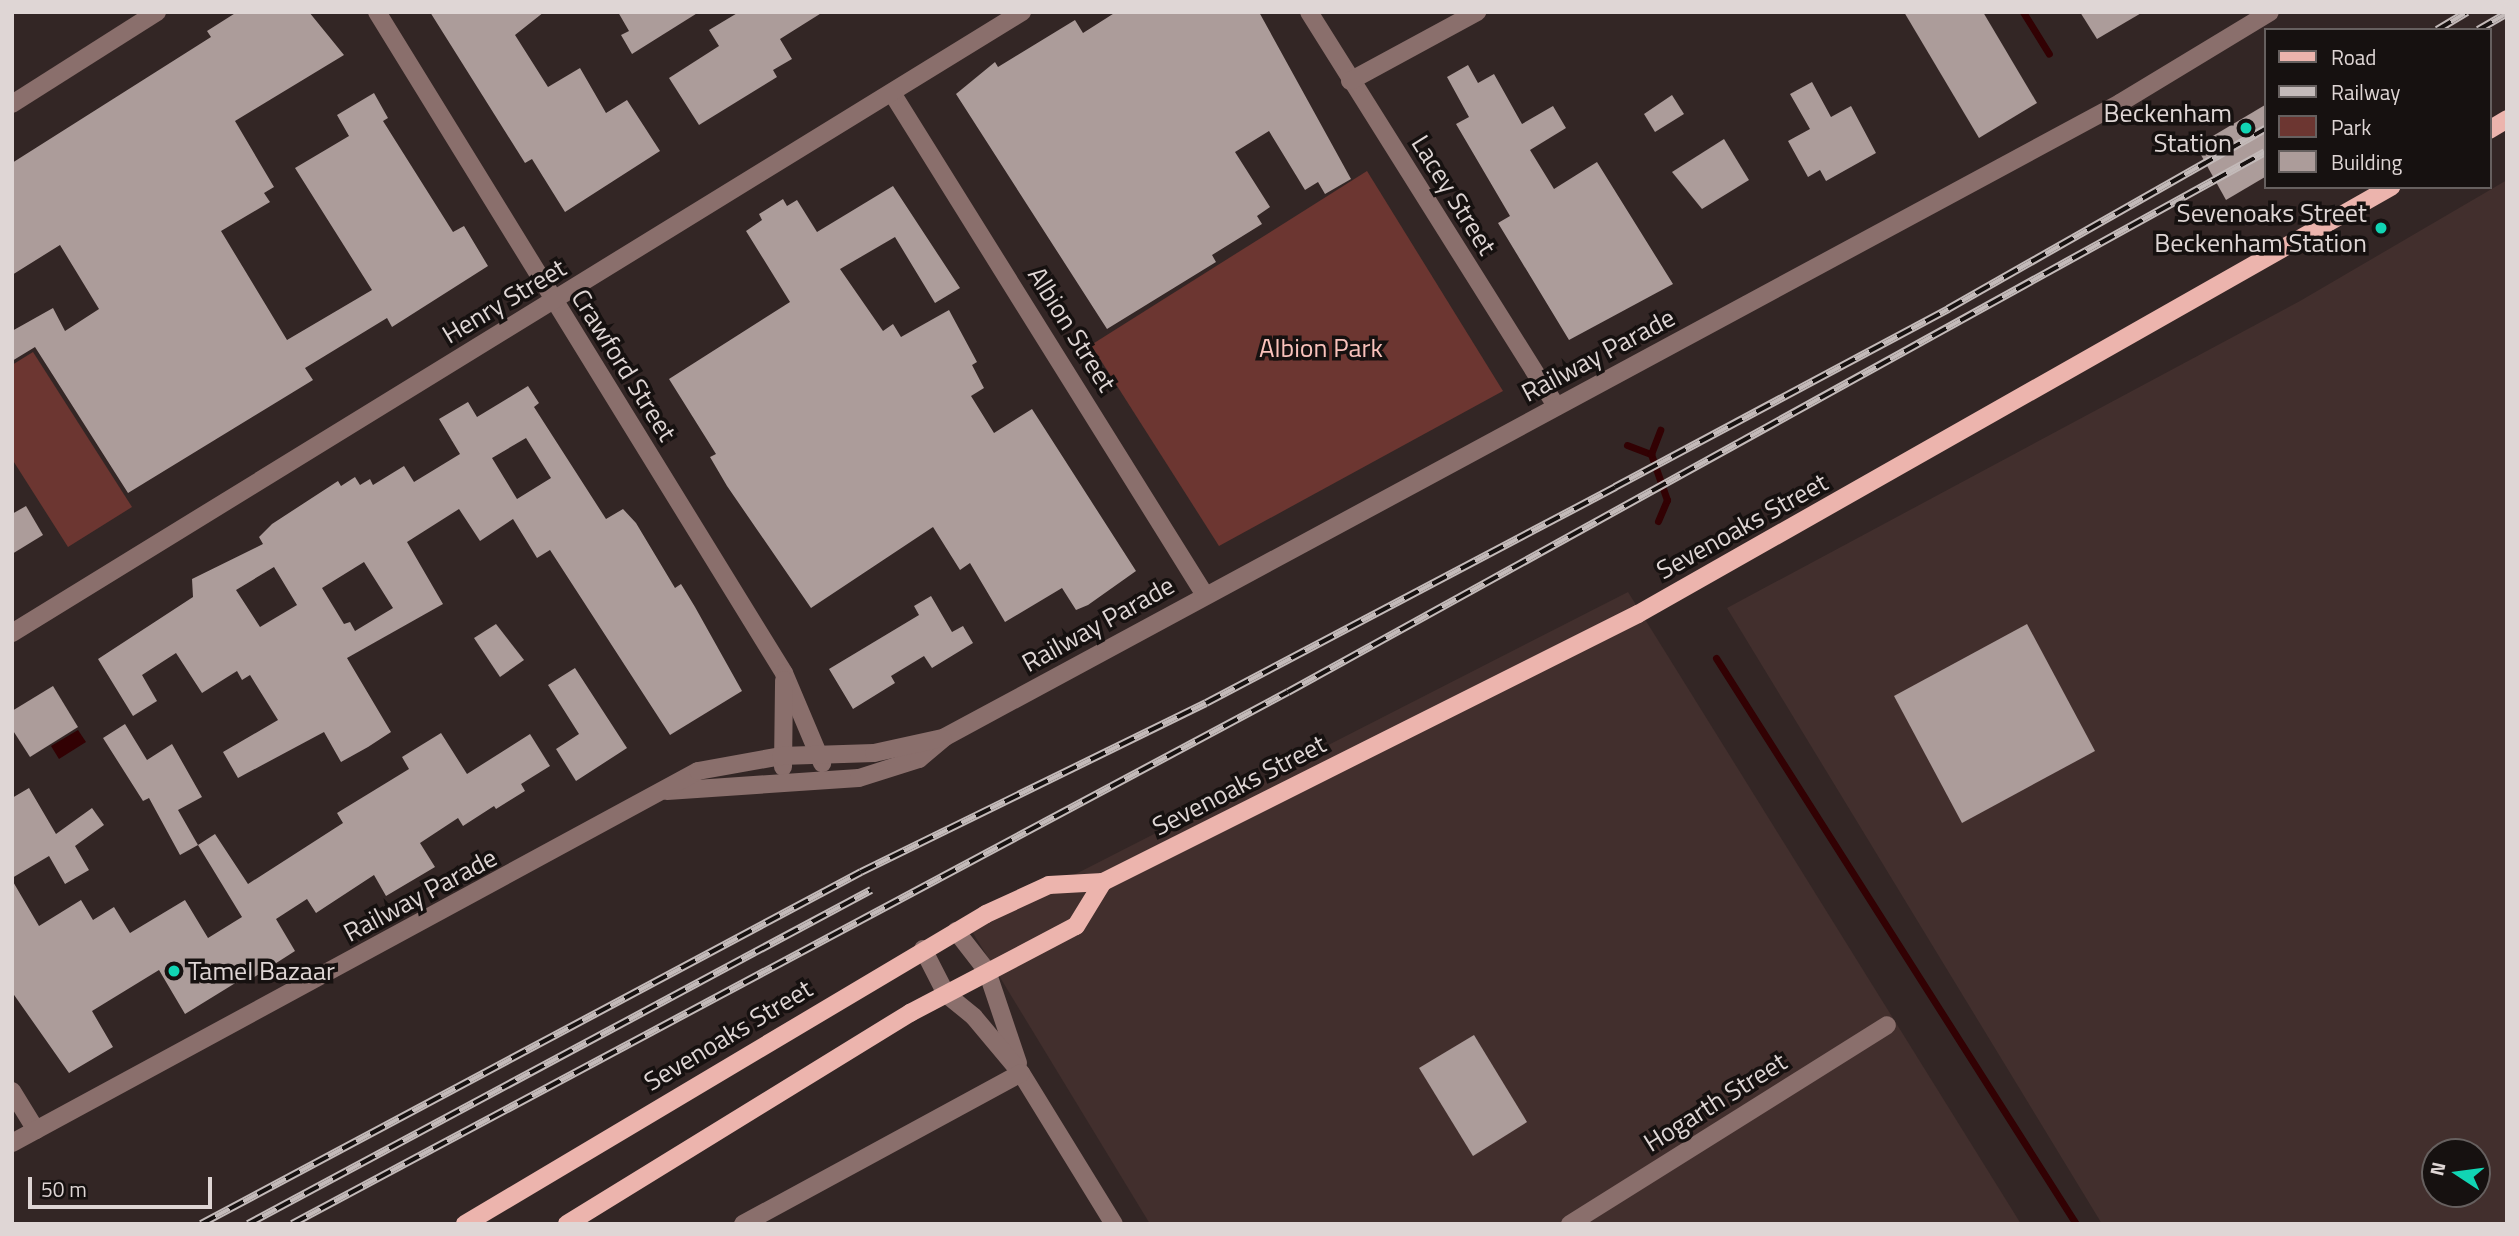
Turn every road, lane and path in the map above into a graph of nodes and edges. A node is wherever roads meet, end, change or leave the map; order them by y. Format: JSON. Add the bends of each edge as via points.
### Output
{"nodes":[{"id":1,"x":158,"y":12,"type":"edge"},
{"id":2,"x":377,"y":12,"type":"edge"},
{"id":3,"x":1022,"y":12,"type":"edge"},
{"id":4,"x":1309,"y":12,"type":"edge"},
{"id":5,"x":1477,"y":12,"type":"edge"},
{"id":6,"x":2270,"y":12,"type":"edge"},
{"id":7,"x":1350,"y":81,"type":"junction"},
{"id":8,"x":892,"y":93,"type":"junction"},
{"id":9,"x":12,"y":104,"type":"edge"},
{"id":10,"x":2507,"y":119,"type":"edge"},
{"id":11,"x":2491,"y":129,"type":"edge"},
{"id":12,"x":2387,"y":189,"type":"edge"},
{"id":13,"x":554,"y":302,"type":"junction"},
{"id":14,"x":1556,"y":406,"type":"junction"},
{"id":15,"x":1205,"y":595,"type":"junction"},
{"id":16,"x":12,"y":633,"type":"edge"},
{"id":17,"x":784,"y":673,"type":"junction"},
{"id":18,"x":945,"y":737,"type":"junction"},
{"id":19,"x":820,"y":755,"type":"junction"},
{"id":20,"x":782,"y":756,"type":"junction"},
{"id":21,"x":826,"y":780,"type":"junction"},
{"id":22,"x":785,"y":781,"type":"junction"},
{"id":23,"x":667,"y":791,"type":"junction"},
{"id":24,"x":1103,"y":882,"type":"junction"},
{"id":25,"x":956,"y":931,"type":"junction"},
{"id":26,"x":923,"y":949,"type":"junction"},
{"id":27,"x":987,"y":971,"type":"junction"},
{"id":28,"x":946,"y":994,"type":"junction"},
{"id":29,"x":1887,"y":1025,"type":"dead end"},
{"id":30,"x":1021,"y":1073,"type":"junction"},
{"id":31,"x":12,"y":1091,"type":"edge"},
{"id":32,"x":36,"y":1130,"type":"junction"},
{"id":33,"x":12,"y":1143,"type":"edge"},
{"id":34,"x":465,"y":1224,"type":"edge"},
{"id":35,"x":568,"y":1224,"type":"edge"},
{"id":36,"x":743,"y":1224,"type":"edge"},
{"id":37,"x":1114,"y":1224,"type":"edge"},
{"id":38,"x":1570,"y":1224,"type":"edge"}],
"edges":[{"from":1,"to":9,"type":"street"},
{"from":2,"to":13,"type":"street","name":"Crawford Street"},
{"from":3,"to":8,"type":"street","name":"Henry Street"},
{"from":4,"to":7,"type":"street","name":"Lacey Street"},
{"from":5,"to":7,"type":"street"},
{"from":6,"to":14,"type":"street","name":"Railway Parade","via":[[2120,103]]},
{"from":7,"to":14,"type":"street","name":"Lacey Street"},
{"from":8,"to":13,"type":"street","name":"Henry Street"},
{"from":8,"to":15,"type":"street","name":"Albion Street"},
{"from":10,"to":11,"type":"main road"},
{"from":12,"to":24,"type":"main road","name":"Sevenoaks Street","via":[[1638,614]]},
{"from":13,"to":16,"type":"street","name":"Henry Street"},
{"from":13,"to":17,"type":"street","name":"Crawford Street"},
{"from":14,"to":15,"type":"street","name":"Railway Parade"},
{"from":15,"to":18,"type":"street","name":"Railway Parade"},
{"from":17,"to":19,"type":"street","name":"Crawford Street"},
{"from":17,"to":20,"type":"street"},
{"from":18,"to":19,"type":"street","name":"Railway Parade","via":[[874,753]]},
{"from":18,"to":21,"type":"street","name":"Railway Parade","via":[[919,759],[886,772]]},
{"from":19,"to":20,"type":"street","name":"Railway Parade"},
{"from":19,"to":21,"type":"street","name":"Crawford Street"},
{"from":20,"to":22,"type":"street"},
{"from":20,"to":23,"type":"street","name":"Railway Parade","via":[[698,771]]},
{"from":21,"to":22,"type":"street","name":"Railway Parade"},
{"from":22,"to":23,"type":"street","name":"Railway Parade","via":[[704,793]]},
{"from":23,"to":32,"type":"street","name":"Railway Parade"},
{"from":24,"to":25,"type":"main road","name":"Sevenoaks Street","via":[[1049,885]]},
{"from":24,"to":27,"type":"main road","via":[[1076,926]]},
{"from":25,"to":26,"type":"main road","name":"Sevenoaks Street"},
{"from":25,"to":27,"type":"street"},
{"from":26,"to":28,"type":"street"},
{"from":26,"to":34,"type":"main road","name":"Sevenoaks Street"},
{"from":27,"to":28,"type":"main road"},
{"from":27,"to":30,"type":"street"},
{"from":28,"to":30,"type":"street","via":[[974,1017]]},
{"from":28,"to":35,"type":"main road"},
{"from":29,"to":38,"type":"street","name":"Hogarth Street"},
{"from":30,"to":36,"type":"street"},
{"from":30,"to":37,"type":"street"},
{"from":31,"to":32,"type":"street"},
{"from":32,"to":33,"type":"street","name":"Railway Parade"}]}
